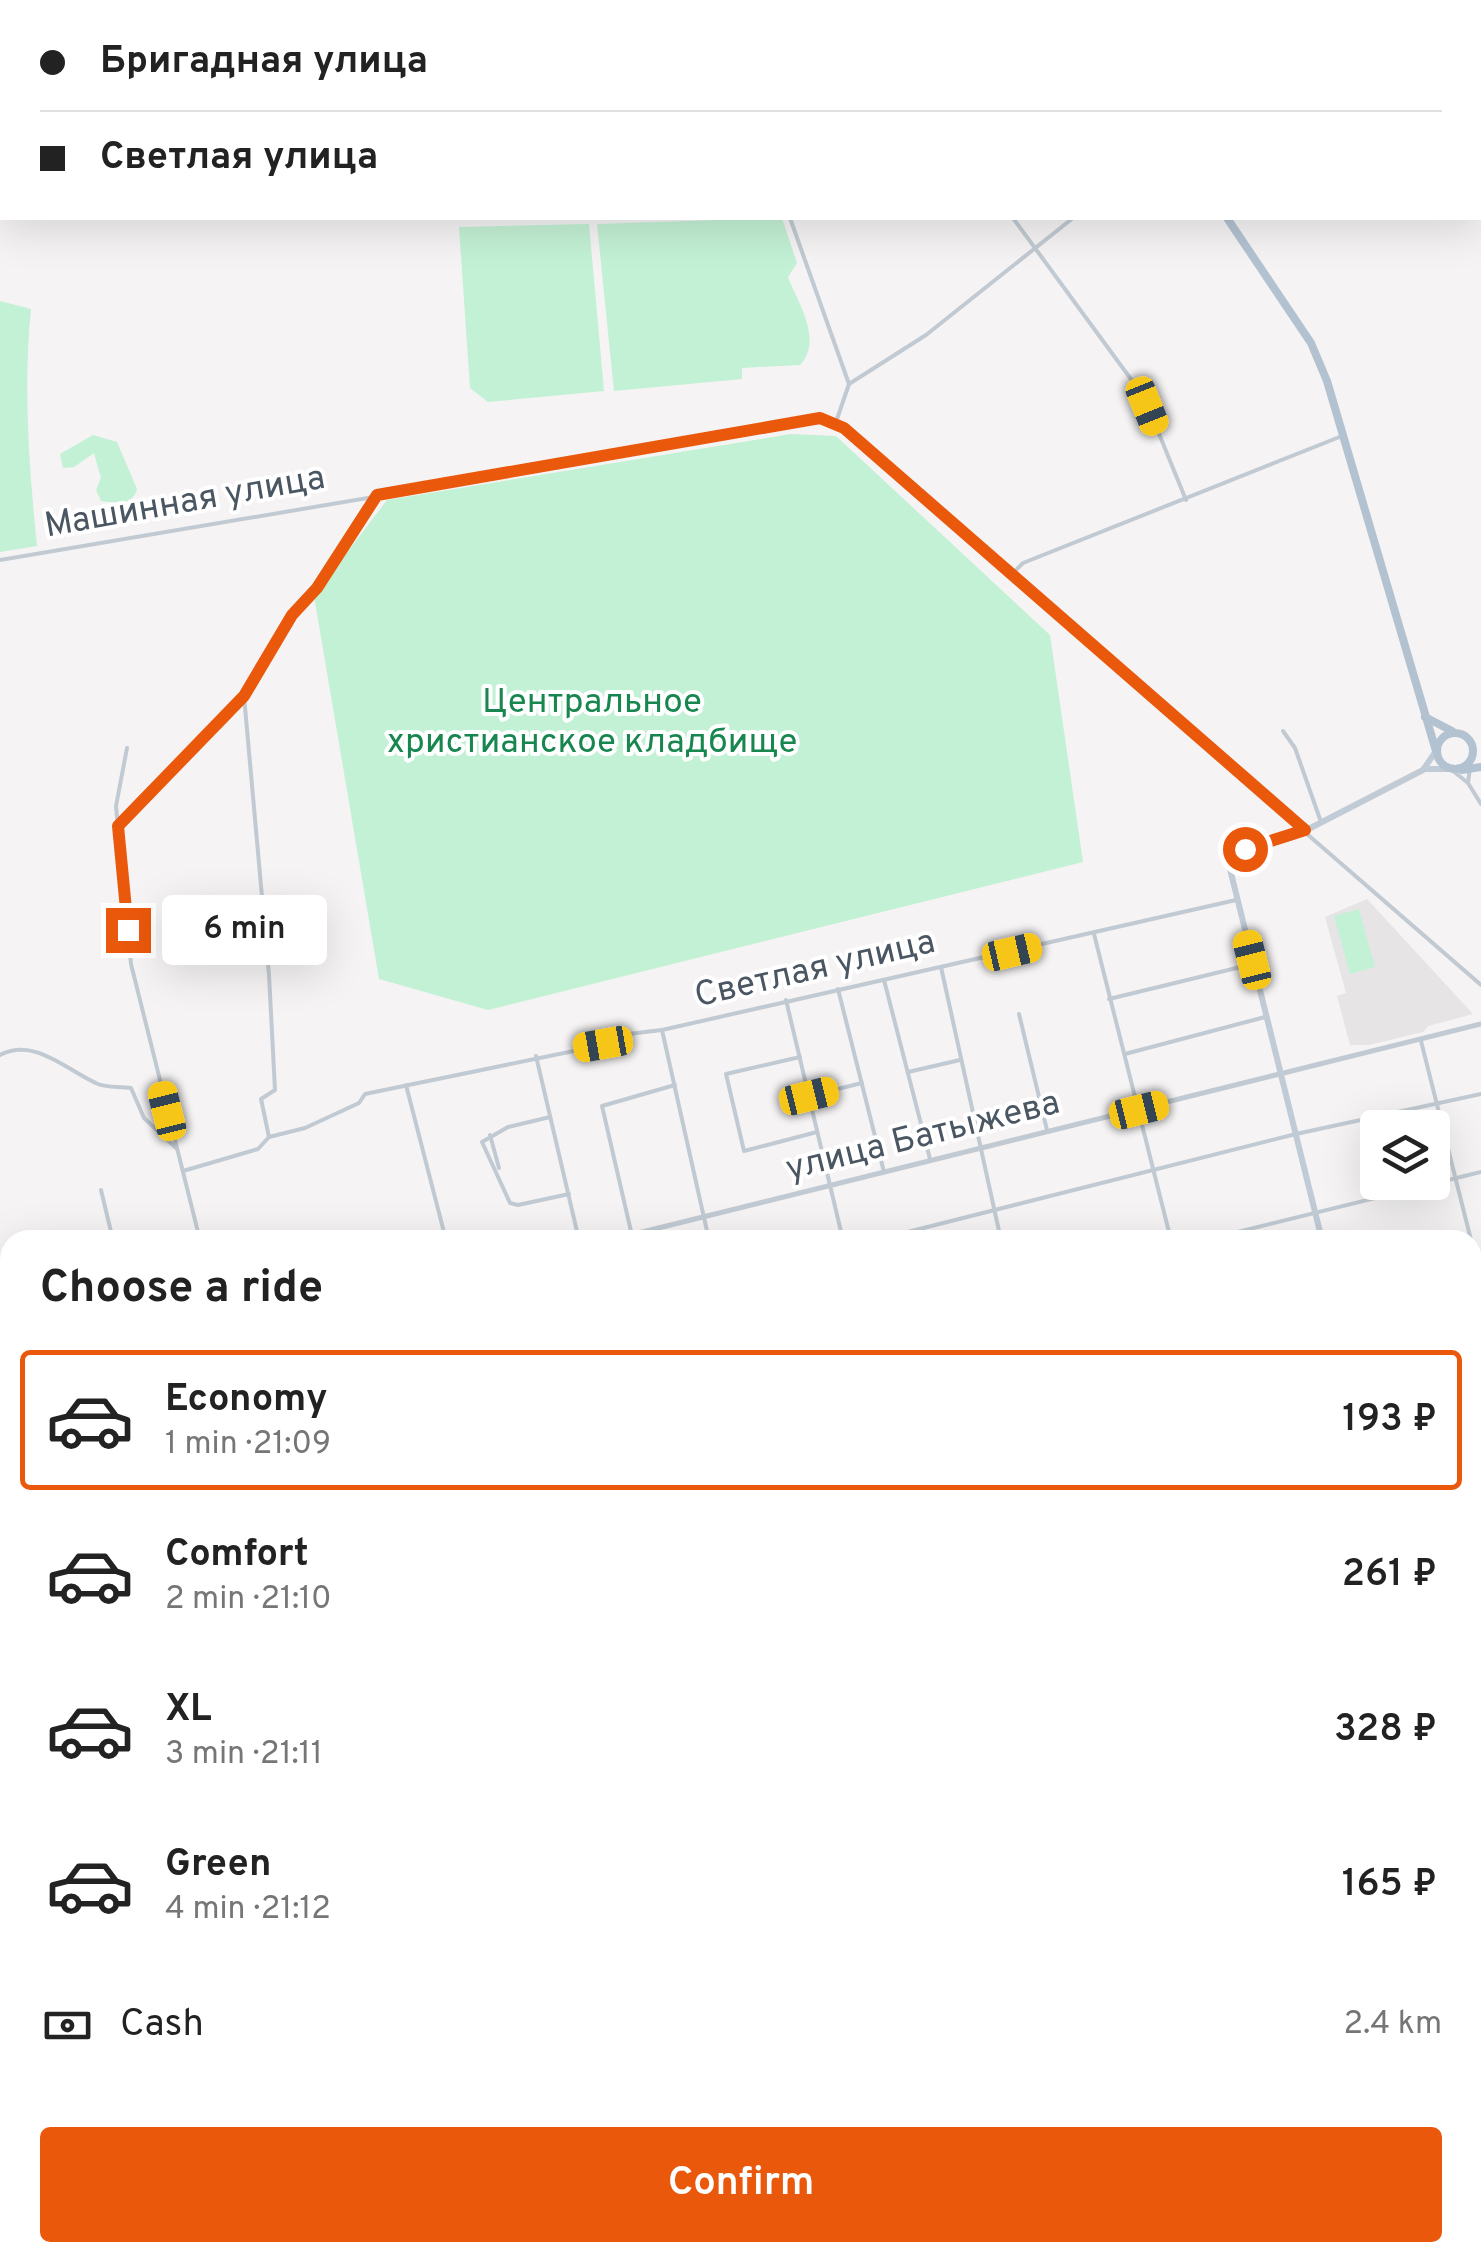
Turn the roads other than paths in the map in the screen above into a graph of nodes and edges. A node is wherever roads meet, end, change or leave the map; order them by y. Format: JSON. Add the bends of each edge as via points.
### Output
{"nodes":[{"id":1,"x":791,"y":220,"type":"edge"},
{"id":2,"x":1014,"y":220,"type":"edge"},
{"id":3,"x":1070,"y":220,"type":"edge"},
{"id":4,"x":1227,"y":220,"type":"edge"},
{"id":5,"x":1034,"y":248,"type":"junction"},
{"id":6,"x":849,"y":384,"type":"junction"},
{"id":7,"x":836,"y":422,"type":"junction"},
{"id":8,"x":1342,"y":436,"type":"junction"},
{"id":9,"x":377,"y":495,"type":"junction"},
{"id":10,"x":1186,"y":500,"type":"junction"},
{"id":11,"x":0,"y":560,"type":"edge"},
{"id":12,"x":1012,"y":574,"type":"junction"},
{"id":13,"x":244,"y":696,"type":"junction"},
{"id":14,"x":1425,"y":717,"type":"junction"},
{"id":15,"x":1283,"y":731,"type":"dead end"},
{"id":16,"x":1461,"y":734,"type":"junction"},
{"id":17,"x":1481,"y":740,"type":"edge"},
{"id":18,"x":128,"y":748,"type":"dead end"},
{"id":19,"x":1436,"y":751,"type":"junction"},
{"id":20,"x":1470,"y":765,"type":"junction"},
{"id":21,"x":1481,"y":767,"type":"edge"},
{"id":22,"x":1452,"y":769,"type":"junction"},
{"id":23,"x":1423,"y":770,"type":"junction"},
{"id":24,"x":1468,"y":783,"type":"junction"},
{"id":25,"x":1481,"y":804,"type":"edge"},
{"id":26,"x":1322,"y":822,"type":"junction"},
{"id":27,"x":118,"y":826,"type":"junction"},
{"id":28,"x":1305,"y":830,"type":"junction"},
{"id":29,"x":1236,"y":900,"type":"junction"},
{"id":30,"x":1094,"y":933,"type":"junction"},
{"id":31,"x":1252,"y":964,"type":"junction"},
{"id":32,"x":941,"y":966,"type":"junction"},
{"id":33,"x":884,"y":980,"type":"junction"},
{"id":34,"x":1481,"y":985,"type":"edge"},
{"id":35,"x":838,"y":989,"type":"junction"},
{"id":36,"x":1109,"y":999,"type":"junction"},
{"id":37,"x":786,"y":1000,"type":"junction"},
{"id":38,"x":1019,"y":1014,"type":"dead end"},
{"id":39,"x":1266,"y":1016,"type":"junction"},
{"id":40,"x":1481,"y":1024,"type":"edge"},
{"id":41,"x":662,"y":1030,"type":"junction"},
{"id":42,"x":1421,"y":1039,"type":"junction"},
{"id":43,"x":1125,"y":1054,"type":"junction"},
{"id":44,"x":0,"y":1055,"type":"edge"},
{"id":45,"x":536,"y":1056,"type":"junction"},
{"id":46,"x":800,"y":1058,"type":"junction"},
{"id":47,"x":960,"y":1060,"type":"junction"},
{"id":48,"x":908,"y":1072,"type":"junction"},
{"id":49,"x":1281,"y":1074,"type":"junction"},
{"id":50,"x":862,"y":1082,"type":"junction"},
{"id":51,"x":406,"y":1084,"type":"junction"},
{"id":52,"x":675,"y":1085,"type":"junction"},
{"id":53,"x":1481,"y":1094,"type":"edge"},
{"id":54,"x":809,"y":1096,"type":"junction"},
{"id":55,"x":1437,"y":1102,"type":"junction"},
{"id":56,"x":1139,"y":1110,"type":"junction"},
{"id":57,"x":550,"y":1117,"type":"junction"},
{"id":58,"x":1048,"y":1130,"type":"junction"},
{"id":59,"x":817,"y":1132,"type":"junction"},
{"id":60,"x":1296,"y":1134,"type":"junction"},
{"id":61,"x":269,"y":1138,"type":"junction"},
{"id":62,"x":176,"y":1148,"type":"junction"},
{"id":63,"x":978,"y":1148,"type":"junction"},
{"id":64,"x":930,"y":1160,"type":"junction"},
{"id":65,"x":1155,"y":1170,"type":"junction"},
{"id":66,"x":183,"y":1171,"type":"junction"},
{"id":67,"x":884,"y":1172,"type":"junction"},
{"id":68,"x":1481,"y":1172,"type":"edge"},
{"id":69,"x":1456,"y":1178,"type":"junction"},
{"id":70,"x":830,"y":1186,"type":"junction"},
{"id":71,"x":101,"y":1190,"type":"dead end"},
{"id":72,"x":569,"y":1194,"type":"junction"},
{"id":73,"x":994,"y":1211,"type":"junction"},
{"id":74,"x":1315,"y":1213,"type":"junction"},
{"id":75,"x":704,"y":1217,"type":"junction"},
{"id":76,"x":111,"y":1230,"type":"edge"},
{"id":77,"x":198,"y":1230,"type":"edge"},
{"id":78,"x":443,"y":1230,"type":"edge"},
{"id":79,"x":578,"y":1230,"type":"edge"},
{"id":80,"x":630,"y":1230,"type":"edge"},
{"id":81,"x":657,"y":1230,"type":"edge"},
{"id":82,"x":707,"y":1230,"type":"edge"},
{"id":83,"x":841,"y":1230,"type":"edge"},
{"id":84,"x":917,"y":1230,"type":"edge"},
{"id":85,"x":999,"y":1230,"type":"edge"},
{"id":86,"x":1168,"y":1230,"type":"edge"},
{"id":87,"x":1246,"y":1230,"type":"edge"},
{"id":88,"x":1319,"y":1230,"type":"edge"},
{"id":89,"x":1469,"y":1230,"type":"edge"},
{"id":90,"x":1222,"y":2262,"type":"edge"},
{"id":91,"x":1264,"y":2262,"type":"edge"}],
"edges":[{"from":1,"to":6,"type":"street"},
{"from":2,"to":5,"type":"street"},
{"from":3,"to":5,"type":"street"},
{"from":4,"to":8,"type":"main road","via":[[1311,343]]},
{"from":5,"to":6,"type":"street","via":[[926,335]]},
{"from":5,"to":10,"type":"street","via":[[1144,397]]},
{"from":6,"to":7,"type":"street"},
{"from":7,"to":9,"type":"street","name":"Машинная улица","via":[[820,418]]},
{"from":7,"to":12,"type":"street"},
{"from":8,"to":10,"type":"street"},
{"from":8,"to":14,"type":"main road"},
{"from":9,"to":11,"type":"street","name":"Машинная улица"},
{"from":9,"to":13,"type":"street"},
{"from":10,"to":12,"type":"street","via":[[1023,563]]},
{"from":12,"to":28,"type":"street"},
{"from":13,"to":27,"type":"street"},
{"from":13,"to":61,"type":"street","via":[[270,975],[275,1090],[261,1099]]},
{"from":14,"to":16,"type":"main road"},
{"from":14,"to":19,"type":"main road"},
{"from":15,"to":26,"type":"street"},
{"from":16,"to":17,"type":"main road"},
{"from":16,"to":19,"type":"main road","via":[[1441,739]]},
{"from":16,"to":20,"type":"main road","via":[[1472,743]]},
{"from":18,"to":27,"type":"street"},
{"from":19,"to":22,"type":"main road"},
{"from":19,"to":23,"type":"main road"},
{"from":20,"to":21,"type":"main road"},
{"from":20,"to":22,"type":"main road"},
{"from":20,"to":24,"type":"street"},
{"from":22,"to":23,"type":"main road"},
{"from":22,"to":24,"type":"street"},
{"from":23,"to":26,"type":"main road"},
{"from":24,"to":25,"type":"street"},
{"from":26,"to":28,"type":"main road"},
{"from":27,"to":62,"type":"street","via":[[130,964]]},
{"from":28,"to":29,"type":"main road","via":[[1231,858]]},
{"from":28,"to":34,"type":"street"},
{"from":29,"to":30,"type":"street","name":"Светлая улица"},
{"from":29,"to":31,"type":"main road"},
{"from":30,"to":32,"type":"street","name":"Светлая улица"},
{"from":30,"to":36,"type":"street"},
{"from":31,"to":36,"type":"street"},
{"from":31,"to":39,"type":"main road"},
{"from":32,"to":33,"type":"street","name":"Светлая улица"},
{"from":32,"to":47,"type":"street"},
{"from":33,"to":35,"type":"street","name":"Светлая улица"},
{"from":33,"to":48,"type":"street"},
{"from":35,"to":37,"type":"street","name":"Светлая улица"},
{"from":35,"to":50,"type":"street"},
{"from":36,"to":43,"type":"street"},
{"from":37,"to":41,"type":"street","name":"Светлая улица"},
{"from":37,"to":46,"type":"street"},
{"from":38,"to":58,"type":"street"},
{"from":39,"to":43,"type":"street"},
{"from":39,"to":49,"type":"main road"},
{"from":40,"to":42,"type":"street","name":"улица Батыжева"},
{"from":41,"to":45,"type":"street","name":"Светлая улица"},
{"from":41,"to":52,"type":"street"},
{"from":42,"to":49,"type":"street","name":"улица Батыжева"},
{"from":42,"to":55,"type":"street"},
{"from":43,"to":56,"type":"street"},
{"from":44,"to":62,"type":"street","via":[[30,1050],[101,1085],[131,1088],[144,1118]]},
{"from":45,"to":51,"type":"street","name":"Светлая улица"},
{"from":45,"to":57,"type":"street"},
{"from":46,"to":54,"type":"street"},
{"from":46,"to":59,"type":"street","via":[[726,1074],[744,1151]]},
{"from":47,"to":48,"type":"street"},
{"from":47,"to":63,"type":"street"},
{"from":48,"to":64,"type":"street"},
{"from":49,"to":56,"type":"street","name":"улица Батыжева"},
{"from":49,"to":60,"type":"main road"},
{"from":50,"to":54,"type":"street"},
{"from":50,"to":67,"type":"street"},
{"from":51,"to":61,"type":"street","name":"Светлая улица","via":[[365,1094],[341,1112]]},
{"from":51,"to":78,"type":"street"},
{"from":52,"to":75,"type":"street"},
{"from":52,"to":80,"type":"street","via":[[602,1106]]},
{"from":53,"to":55,"type":"street"},
{"from":54,"to":59,"type":"street"},
{"from":55,"to":60,"type":"street"},
{"from":55,"to":69,"type":"street"},
{"from":56,"to":58,"type":"street","name":"улица Батыжева"},
{"from":56,"to":65,"type":"street"},
{"from":57,"to":72,"type":"street"},
{"from":57,"to":72,"type":"street","via":[[482,1142],[510,1203]]},
{"from":58,"to":63,"type":"street","name":"улица Батыжева"},
{"from":59,"to":70,"type":"street"},
{"from":60,"to":65,"type":"street"},
{"from":60,"to":74,"type":"main road"},
{"from":61,"to":66,"type":"street","name":"Светлая улица","via":[[258,1149]]},
{"from":62,"to":66,"type":"street"},
{"from":63,"to":64,"type":"street","name":"улица Батыжева"},
{"from":63,"to":73,"type":"street"},
{"from":64,"to":67,"type":"street","name":"улица Батыжева"},
{"from":65,"to":73,"type":"street"},
{"from":65,"to":86,"type":"street"},
{"from":66,"to":77,"type":"street"},
{"from":67,"to":70,"type":"street","name":"улица Батыжева"},
{"from":68,"to":69,"type":"street"},
{"from":69,"to":74,"type":"street"},
{"from":69,"to":89,"type":"street"},
{"from":70,"to":75,"type":"street","name":"улица Батыжева"},
{"from":70,"to":83,"type":"street"},
{"from":71,"to":76,"type":"street"},
{"from":72,"to":79,"type":"street"},
{"from":73,"to":84,"type":"street"},
{"from":73,"to":85,"type":"street"},
{"from":74,"to":87,"type":"street"},
{"from":74,"to":88,"type":"main road"},
{"from":75,"to":81,"type":"street","name":"улица Батыжева"},
{"from":75,"to":82,"type":"street"},
{"from":90,"to":91,"type":"street"}]}
